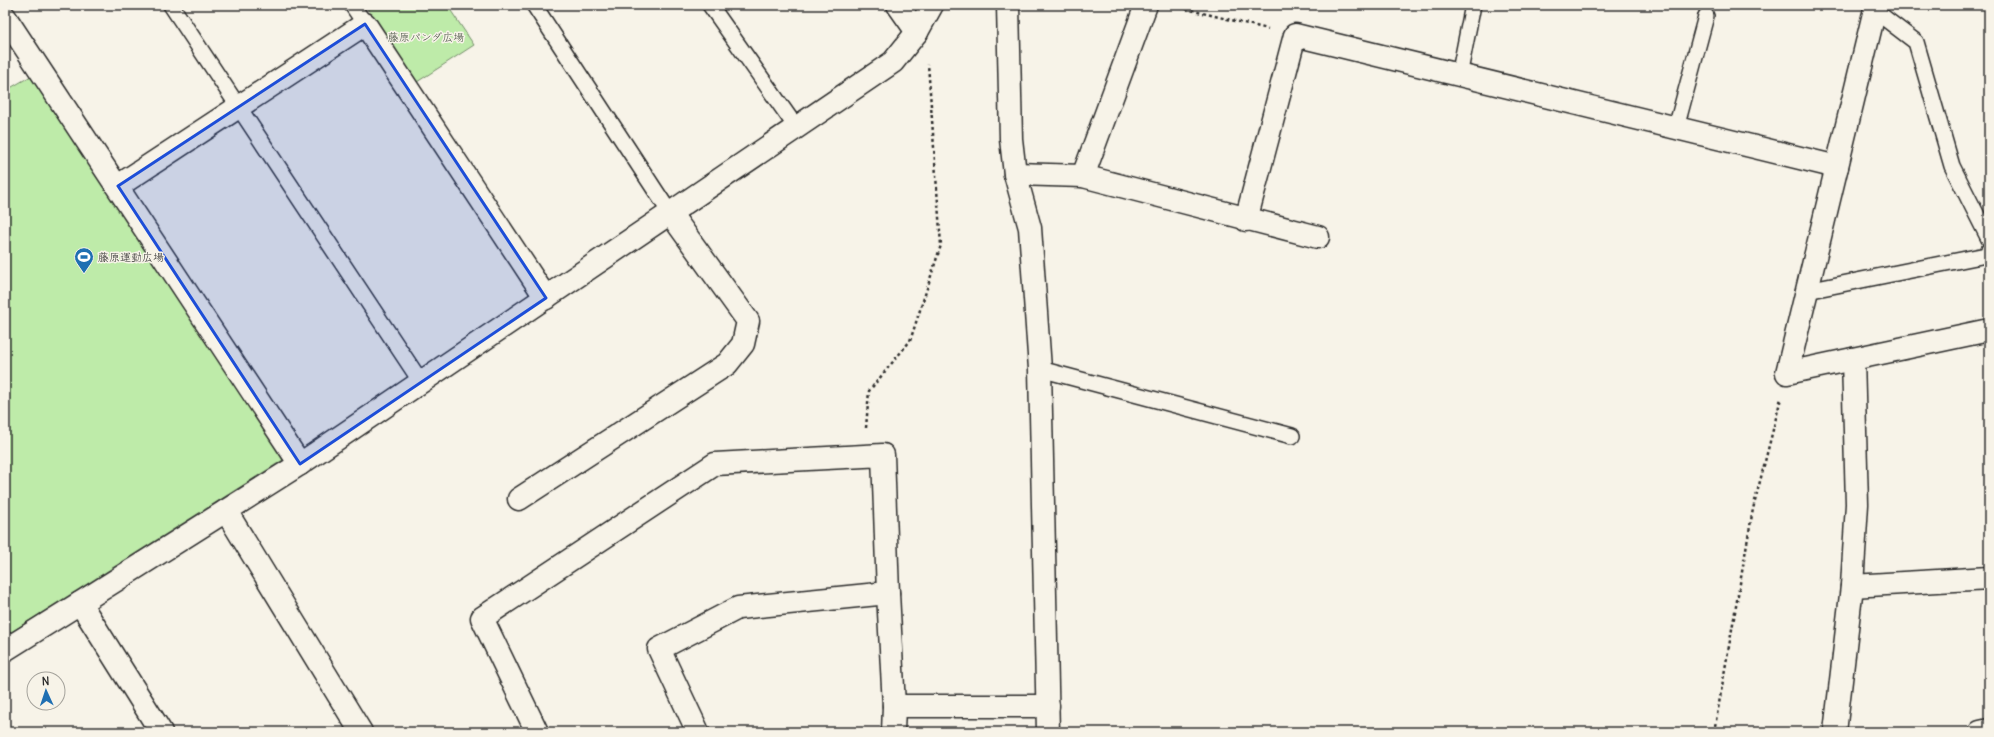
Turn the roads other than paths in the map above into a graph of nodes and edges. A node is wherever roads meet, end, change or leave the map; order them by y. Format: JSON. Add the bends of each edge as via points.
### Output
{"nodes":[{"id":1,"x":171,"y":5,"type":"edge"},
{"id":2,"x":352,"y":5,"type":"edge"},
{"id":3,"x":534,"y":5,"type":"edge"},
{"id":4,"x":710,"y":5,"type":"edge"},
{"id":5,"x":898,"y":5,"type":"edge"},
{"id":6,"x":1008,"y":5,"type":"edge"},
{"id":7,"x":1146,"y":5,"type":"edge"},
{"id":8,"x":1473,"y":5,"type":"edge"},
{"id":9,"x":1875,"y":8,"type":"edge"},
{"id":10,"x":1706,"y":16,"type":"dead end"},
{"id":11,"x":5,"y":17,"type":"edge"},
{"id":12,"x":925,"y":18,"type":"edge"},
{"id":13,"x":364,"y":24,"type":"junction"},
{"id":14,"x":1459,"y":76,"type":"junction"},
{"id":15,"x":238,"y":107,"type":"junction"},
{"id":16,"x":796,"y":127,"type":"junction"},
{"id":17,"x":1676,"y":128,"type":"junction"},
{"id":18,"x":1838,"y":168,"type":"junction"},
{"id":19,"x":1015,"y":174,"type":"junction"},
{"id":20,"x":1083,"y":176,"type":"junction"},
{"id":21,"x":118,"y":186,"type":"junction"},
{"id":22,"x":670,"y":213,"type":"junction"},
{"id":23,"x":1246,"y":220,"type":"junction"},
{"id":24,"x":1318,"y":237,"type":"dead end"},
{"id":25,"x":1989,"y":239,"type":"edge"},
{"id":26,"x":1989,"y":250,"type":"edge"},
{"id":27,"x":1807,"y":291,"type":"junction"},
{"id":28,"x":546,"y":298,"type":"junction"},
{"id":29,"x":1989,"y":330,"type":"edge"},
{"id":30,"x":1853,"y":359,"type":"junction"},
{"id":31,"x":1040,"y":369,"type":"junction"},
{"id":32,"x":421,"y":382,"type":"junction"},
{"id":33,"x":1292,"y":436,"type":"dead end"},
{"id":34,"x":300,"y":464,"type":"junction"},
{"id":35,"x":519,"y":499,"type":"dead end"},
{"id":36,"x":226,"y":511,"type":"junction"},
{"id":37,"x":1989,"y":578,"type":"edge"},
{"id":38,"x":1852,"y":586,"type":"junction"},
{"id":39,"x":888,"y":593,"type":"junction"},
{"id":40,"x":80,"y":603,"type":"junction"},
{"id":41,"x":5,"y":650,"type":"edge"},
{"id":42,"x":894,"y":706,"type":"junction"},
{"id":43,"x":1048,"y":706,"type":"junction"},
{"id":44,"x":1989,"y":730,"type":"edge"},
{"id":45,"x":161,"y":732,"type":"edge"},
{"id":46,"x":361,"y":732,"type":"edge"},
{"id":47,"x":537,"y":732,"type":"edge"},
{"id":48,"x":698,"y":732,"type":"edge"},
{"id":49,"x":893,"y":732,"type":"edge"},
{"id":50,"x":1048,"y":732,"type":"edge"},
{"id":51,"x":1835,"y":732,"type":"edge"},
{"id":52,"x":1980,"y":732,"type":"edge"}],
"edges":[{"from":1,"to":15,"type":"lane"},
{"from":2,"to":13,"type":"lane"},
{"from":3,"to":22,"type":"lane"},
{"from":4,"to":16,"type":"lane"},
{"from":5,"to":12,"type":"street"},
{"from":6,"to":19,"type":"street","via":[[1011,140]]},
{"from":7,"to":20,"type":"street"},
{"from":8,"to":14,"type":"lane"},
{"from":9,"to":18,"type":"street"},
{"from":9,"to":25,"type":"lane","via":[[1916,42],[1952,166]]},
{"from":10,"to":17,"type":"lane"},
{"from":11,"to":21,"type":"street"},
{"from":12,"to":16,"type":"street","via":[[893,62]]},
{"from":13,"to":15,"type":"street"},
{"from":13,"to":28,"type":"street"},
{"from":14,"to":17,"type":"street"},
{"from":14,"to":23,"type":"street","via":[[1295,35]]},
{"from":15,"to":21,"type":"street"},
{"from":15,"to":32,"type":"lane"},
{"from":16,"to":22,"type":"street"},
{"from":17,"to":18,"type":"street"},
{"from":18,"to":27,"type":"street"},
{"from":19,"to":20,"type":"street"},
{"from":19,"to":31,"type":"street","via":[[1030,228]]},
{"from":20,"to":23,"type":"street"},
{"from":21,"to":34,"type":"street"},
{"from":22,"to":28,"type":"street"},
{"from":22,"to":35,"type":"street","via":[[748,321],[743,344],[727,364]]},
{"from":23,"to":24,"type":"street"},
{"from":26,"to":27,"type":"lane","via":[[1986,255]]},
{"from":27,"to":30,"type":"street","via":[[1788,373]]},
{"from":28,"to":32,"type":"street"},
{"from":29,"to":30,"type":"street"},
{"from":30,"to":38,"type":"street","via":[[1857,504]]},
{"from":31,"to":33,"type":"lane"},
{"from":31,"to":43,"type":"street"},
{"from":32,"to":34,"type":"street"},
{"from":34,"to":36,"type":"street"},
{"from":36,"to":40,"type":"street"},
{"from":36,"to":46,"type":"street"},
{"from":37,"to":38,"type":"street"},
{"from":38,"to":51,"type":"street"},
{"from":39,"to":42,"type":"street"},
{"from":39,"to":47,"type":"street","via":[[883,455],[715,464],[482,618]]},
{"from":39,"to":48,"type":"street","via":[[738,608],[659,649]]},
{"from":40,"to":41,"type":"street"},
{"from":40,"to":45,"type":"street"},
{"from":42,"to":43,"type":"street"},
{"from":42,"to":49,"type":"street"},
{"from":43,"to":50,"type":"street"},
{"from":44,"to":52,"type":"street"}]}
